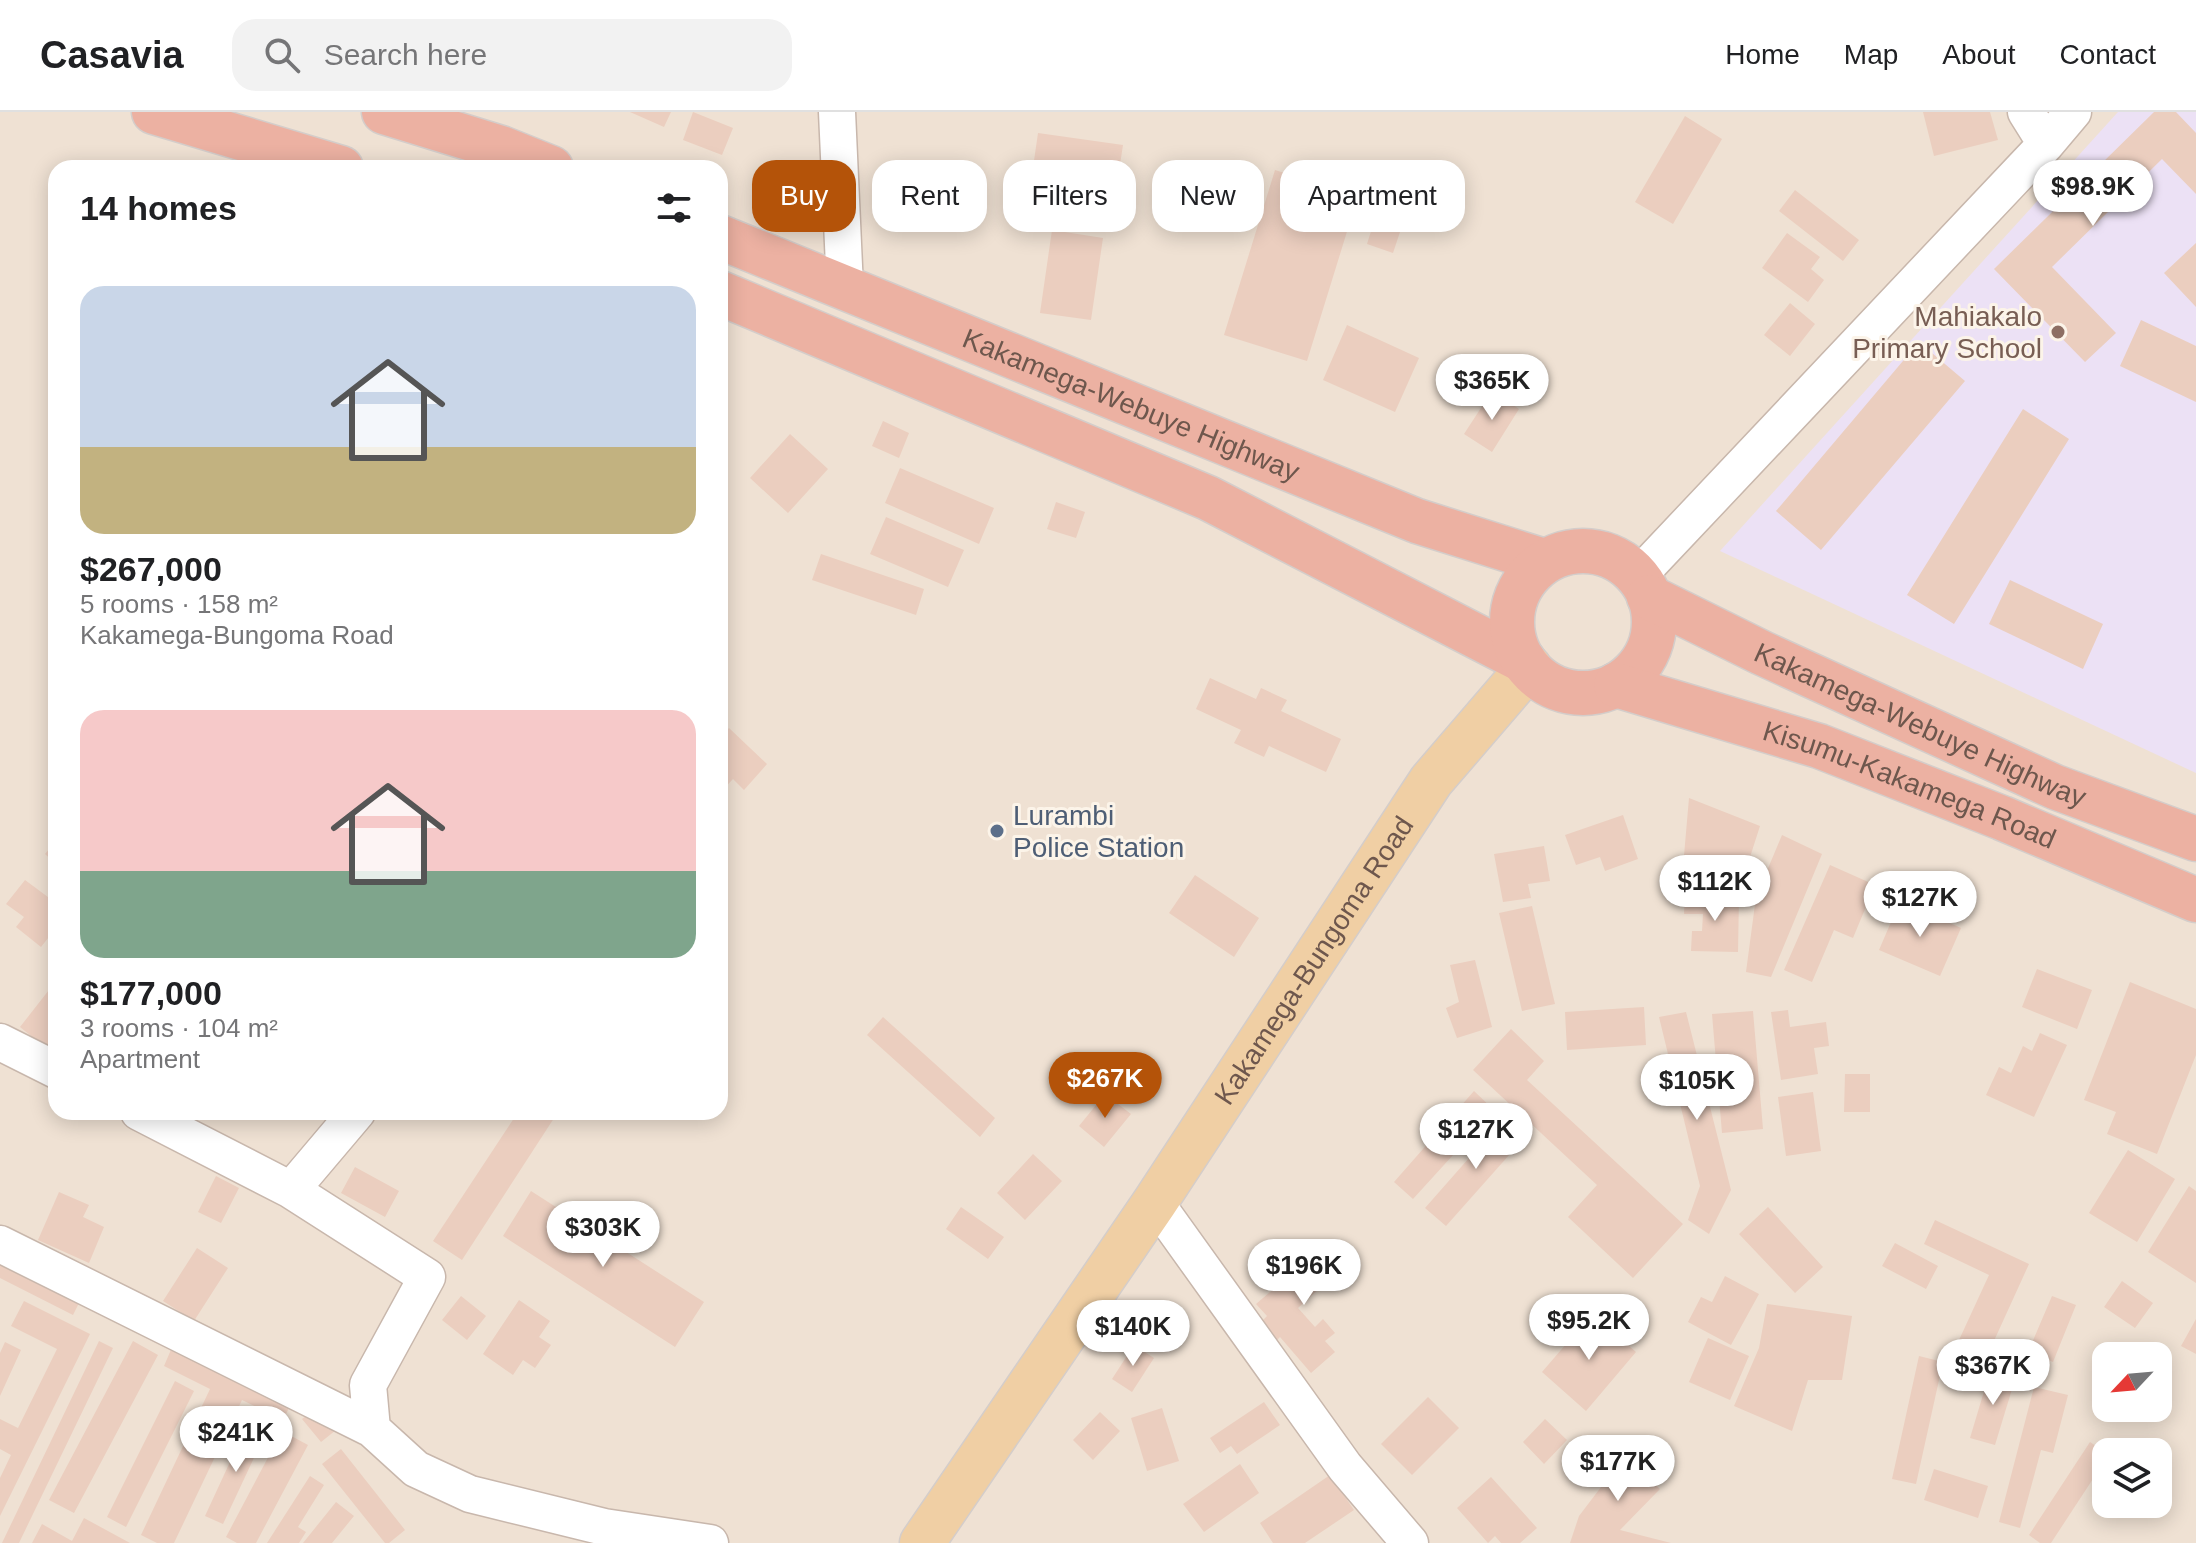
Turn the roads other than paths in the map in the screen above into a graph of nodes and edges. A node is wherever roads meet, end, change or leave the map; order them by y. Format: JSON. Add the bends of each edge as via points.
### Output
{"nodes":[{"id":1,"x":154,"y":112,"type":"edge"},
{"id":2,"x":384,"y":112,"type":"edge"},
{"id":3,"x":837,"y":112,"type":"edge"},
{"id":4,"x":2026,"y":112,"type":"edge"},
{"id":5,"x":2073,"y":112,"type":"edge"},
{"id":6,"x":2046,"y":144,"type":"junction"},
{"id":7,"x":314,"y":160,"type":"edge"},
{"id":8,"x":531,"y":160,"type":"edge"},
{"id":9,"x":728,"y":240,"type":"edge"},
{"id":10,"x":845,"y":288,"type":"junction"},
{"id":11,"x":728,"y":296,"type":"edge"},
{"id":12,"x":1544,"y":561,"type":"junction"},
{"id":13,"x":1644,"y":586,"type":"junction"},
{"id":14,"x":1526,"y":664,"type":"junction"},
{"id":15,"x":1616,"y":685,"type":"junction"},
{"id":16,"x":2055,"y":787,"type":"junction"},
{"id":17,"x":2196,"y":817,"type":"edge"},
{"id":18,"x":2196,"y":839,"type":"edge"},
{"id":19,"x":2196,"y":900,"type":"edge"},
{"id":20,"x":0,"y":1042,"type":"edge"},
{"id":21,"x":48,"y":1066,"type":"edge"},
{"id":22,"x":155,"y":1120,"type":"edge"},
{"id":23,"x":350,"y":1120,"type":"edge"},
{"id":24,"x":291,"y":1190,"type":"junction"},
{"id":25,"x":1155,"y":1202,"type":"junction"},
{"id":26,"x":0,"y":1244,"type":"edge"},
{"id":27,"x":372,"y":1429,"type":"junction"},
{"id":28,"x":710,"y":1543,"type":"edge"},
{"id":29,"x":922,"y":1543,"type":"edge"},
{"id":30,"x":1410,"y":1543,"type":"edge"}],
"edges":[{"from":1,"to":7,"type":"highway"},
{"from":2,"to":8,"type":"highway"},
{"from":3,"to":10,"type":"street"},
{"from":4,"to":6,"type":"street"},
{"from":5,"to":6,"type":"street"},
{"from":6,"to":13,"type":"street"},
{"from":9,"to":10,"type":"highway","name":"Kakamega-Webuye Highway"},
{"from":10,"to":12,"type":"highway","name":"Kakamega-Webuye Highway","via":[[1417,521]]},
{"from":11,"to":14,"type":"highway","name":"Kakamega-Webuye Highway","via":[[1208,498]]},
{"from":12,"to":13,"type":"highway","via":[[1583,550],[1604,554],[1623,562]]},
{"from":12,"to":14,"type":"highway","via":[[1516,596],[1512,618],[1514,640]]},
{"from":13,"to":15,"type":"highway","via":[[1654,616],[1653,637],[1633,673]]},
{"from":13,"to":16,"type":"highway","name":"Kakamega-Webuye Highway","via":[[1762,653]]},
{"from":14,"to":15,"type":"highway","name":"Kisumu-Kakamega Road","via":[[1547,683],[1570,692],[1594,693]]},
{"from":14,"to":25,"type":"main road","name":"Kakamega-Bungoma Road","via":[[1431,781]]},
{"from":15,"to":19,"type":"highway","name":"Kisumu-Kakamega Road","via":[[1819,746]]},
{"from":16,"to":17,"type":"street"},
{"from":16,"to":18,"type":"highway","name":"Kakamega-Webuye Highway"},
{"from":20,"to":21,"type":"street"},
{"from":22,"to":24,"type":"street"},
{"from":23,"to":24,"type":"street"},
{"from":24,"to":27,"type":"street","via":[[427,1277],[368,1385]]},
{"from":25,"to":29,"type":"main road","name":"Kakamega-Bungoma Road"},
{"from":25,"to":30,"type":"street","via":[[1345,1467]]},
{"from":26,"to":27,"type":"street"},
{"from":27,"to":28,"type":"street","via":[[416,1469],[470,1494],[604,1527]]}]}
